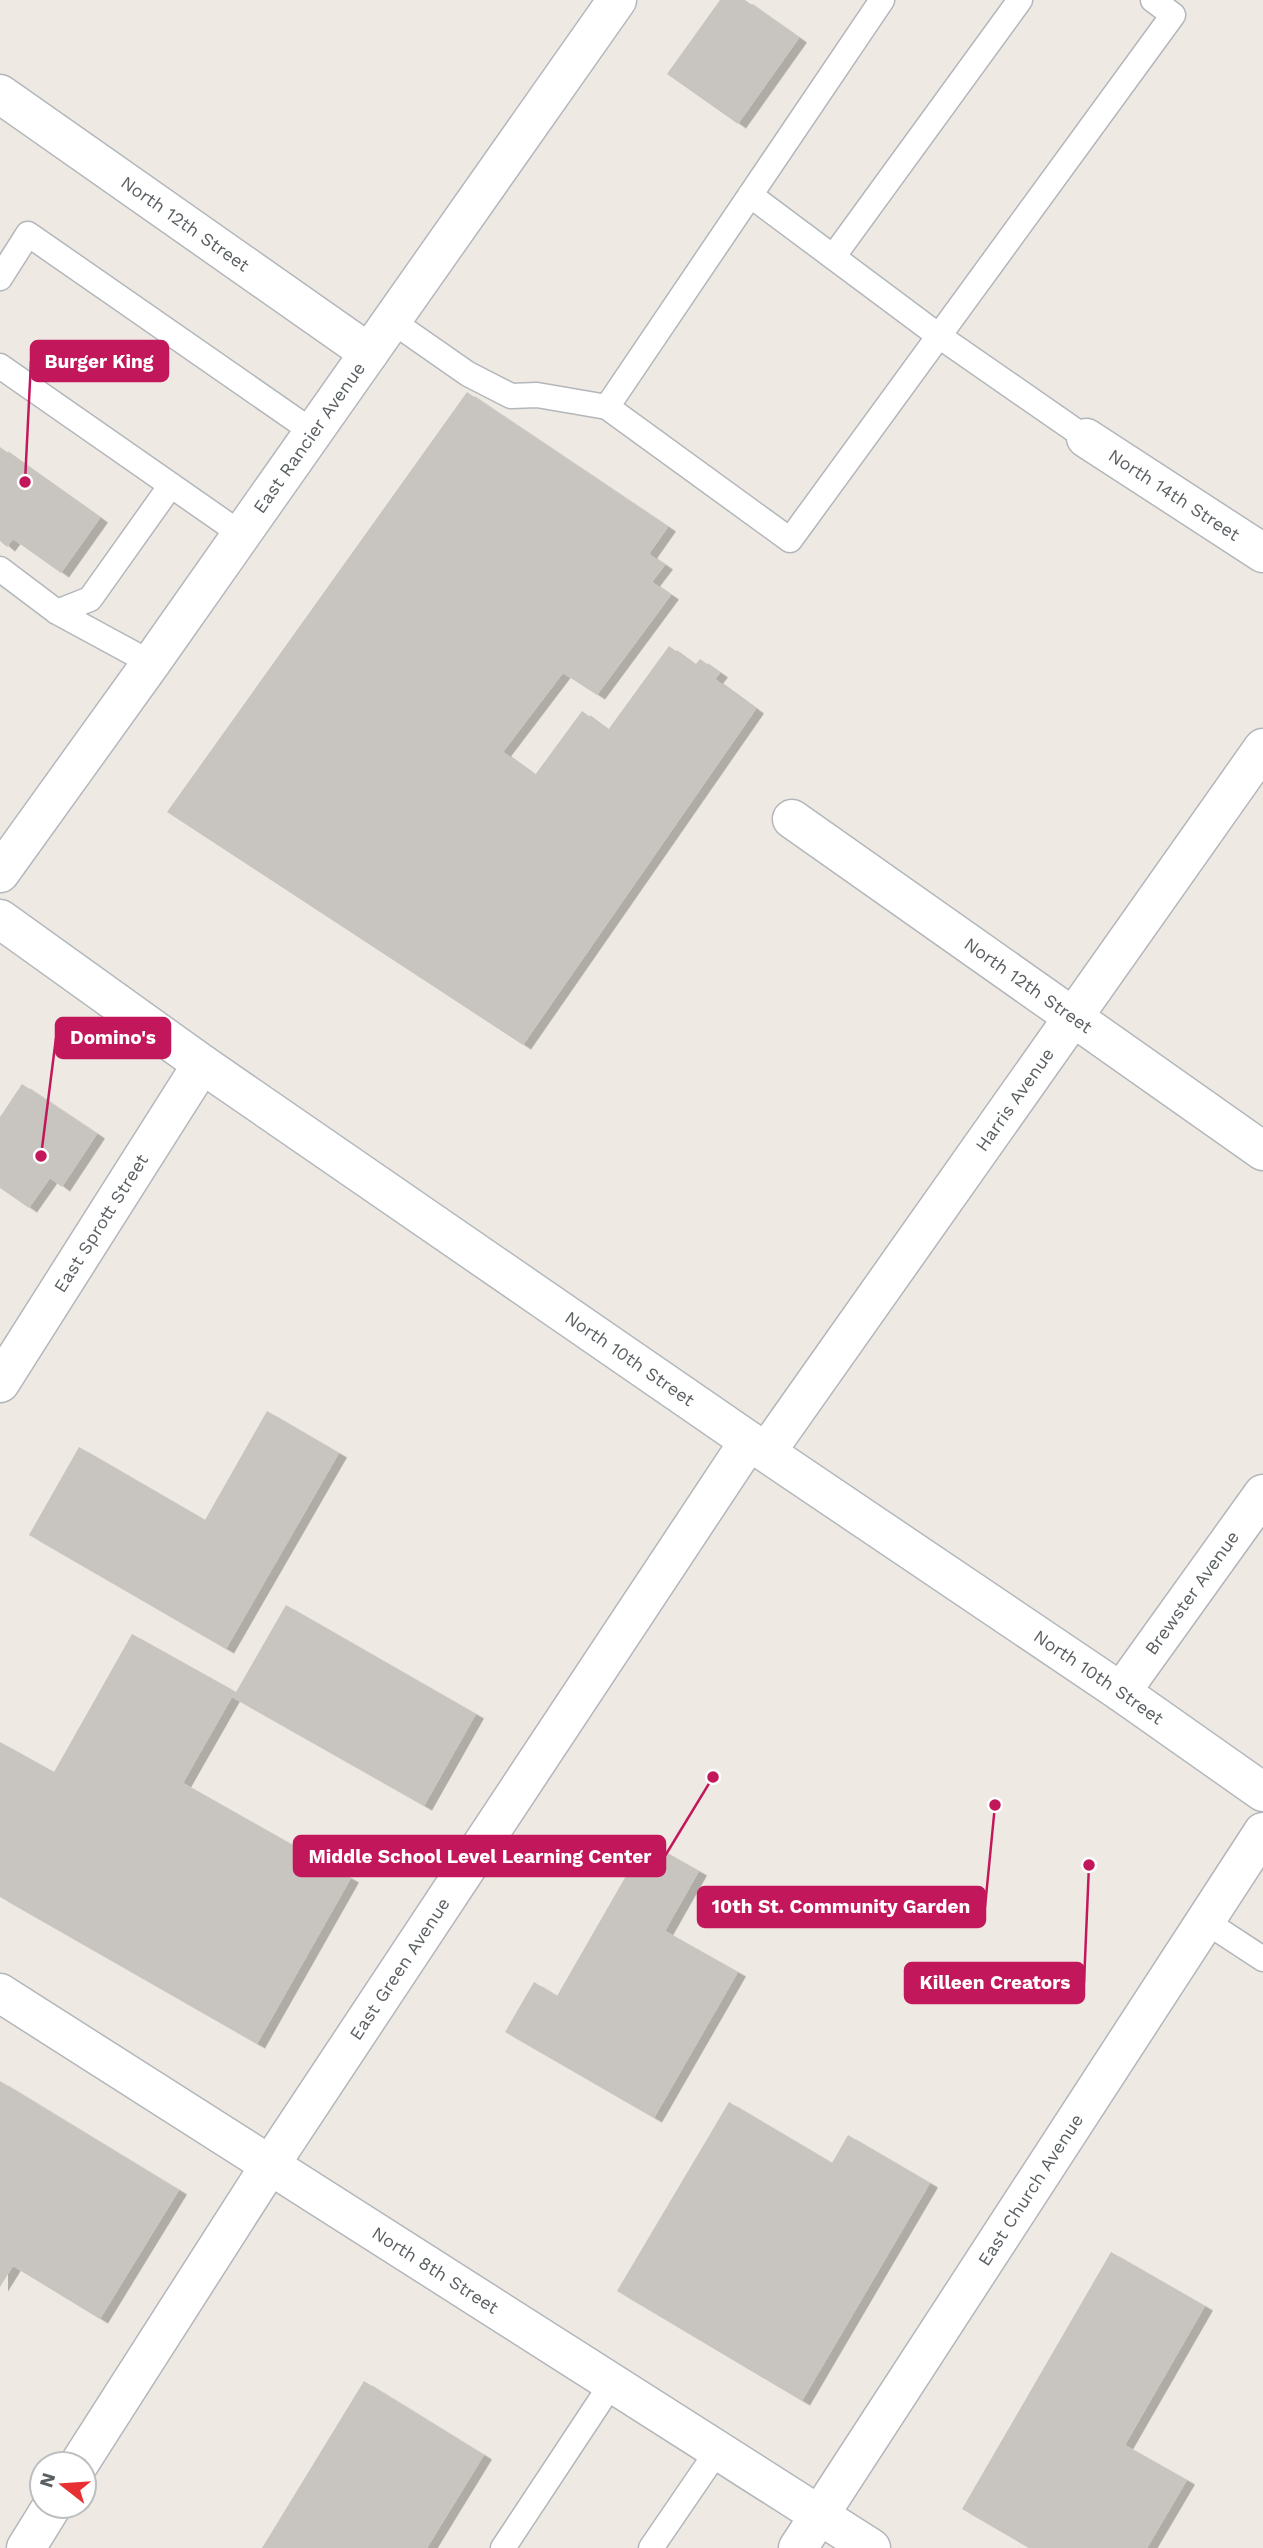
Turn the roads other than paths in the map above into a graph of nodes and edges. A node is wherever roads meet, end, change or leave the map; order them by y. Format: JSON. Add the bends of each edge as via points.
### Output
{"nodes":[{"id":1,"x":882,"y":0,"type":"edge"},
{"id":2,"x":1020,"y":0,"type":"edge"},
{"id":3,"x":1153,"y":0,"type":"edge"},
{"id":4,"x":605,"y":4,"type":"edge"},
{"id":5,"x":0,"y":94,"type":"edge"},
{"id":6,"x":750,"y":195,"type":"junction"},
{"id":7,"x":833,"y":257,"type":"junction"},
{"id":8,"x":0,"y":278,"type":"edge"},
{"id":9,"x":392,"y":321,"type":"junction"},
{"id":10,"x":939,"y":336,"type":"junction"},
{"id":11,"x":369,"y":353,"type":"junction"},
{"id":12,"x":0,"y":366,"type":"edge"},
{"id":13,"x":607,"y":407,"type":"junction"},
{"id":14,"x":313,"y":432,"type":"junction"},
{"id":15,"x":1086,"y":438,"type":"joint"},
{"id":16,"x":171,"y":485,"type":"junction"},
{"id":17,"x":241,"y":534,"type":"junction"},
{"id":18,"x":1263,"y":553,"type":"edge"},
{"id":19,"x":0,"y":569,"type":"edge"},
{"id":20,"x":57,"y":612,"type":"junction"},
{"id":21,"x":151,"y":663,"type":"junction"},
{"id":22,"x":1263,"y":748,"type":"edge"},
{"id":23,"x":792,"y":819,"type":"dead end"},
{"id":24,"x":0,"y":873,"type":"edge"},
{"id":25,"x":0,"y":919,"type":"edge"},
{"id":26,"x":1074,"y":1017,"type":"junction"},
{"id":27,"x":202,"y":1064,"type":"junction"},
{"id":28,"x":1263,"y":1151,"type":"edge"},
{"id":29,"x":0,"y":1383,"type":"edge"},
{"id":30,"x":758,"y":1446,"type":"junction"},
{"id":31,"x":1263,"y":1494,"type":"edge"},
{"id":32,"x":1121,"y":1692,"type":"junction"},
{"id":33,"x":1263,"y":1792,"type":"edge"},
{"id":34,"x":1263,"y":1832,"type":"edge"},
{"id":35,"x":1205,"y":1921,"type":"junction"},
{"id":36,"x":1263,"y":1959,"type":"edge"},
{"id":37,"x":0,"y":1993,"type":"edge"},
{"id":38,"x":270,"y":2165,"type":"junction"},
{"id":39,"x":612,"y":2383,"type":"junction"},
{"id":40,"x":88,"y":2450,"type":"edge"},
{"id":41,"x":718,"y":2450,"type":"junction"},
{"id":42,"x":819,"y":2514,"type":"junction"},
{"id":43,"x":46,"y":2520,"type":"edge"},
{"id":44,"x":35,"y":2545,"type":"edge"},
{"id":45,"x":503,"y":2548,"type":"edge"},
{"id":46,"x":651,"y":2548,"type":"edge"},
{"id":47,"x":798,"y":2548,"type":"edge"},
{"id":48,"x":871,"y":2548,"type":"edge"}],
"edges":[{"from":1,"to":6,"type":"lane"},
{"from":2,"to":7,"type":"lane"},
{"from":3,"to":10,"type":"lane","via":[[1173,15]]},
{"from":4,"to":9,"type":"street","name":"East Rancier Avenue"},
{"from":5,"to":11,"type":"street","name":"North 12th Street"},
{"from":6,"to":7,"type":"lane"},
{"from":6,"to":13,"type":"lane"},
{"from":7,"to":10,"type":"lane"},
{"from":8,"to":14,"type":"lane","via":[[27,234]]},
{"from":9,"to":11,"type":"street","name":"East Rancier Avenue"},
{"from":9,"to":13,"type":"lane","via":[[468,374],[511,396],[537,395]]},
{"from":10,"to":13,"type":"lane","via":[[790,540]]},
{"from":10,"to":15,"type":"lane"},
{"from":11,"to":14,"type":"street","name":"East Rancier Avenue"},
{"from":12,"to":16,"type":"lane"},
{"from":14,"to":17,"type":"street","name":"East Rancier Avenue"},
{"from":15,"to":18,"type":"street","name":"North 14th Street"},
{"from":16,"to":17,"type":"lane"},
{"from":16,"to":20,"type":"lane","via":[[90,599]]},
{"from":17,"to":21,"type":"street","name":"East Rancier Avenue"},
{"from":19,"to":20,"type":"lane"},
{"from":20,"to":21,"type":"lane"},
{"from":21,"to":24,"type":"street","name":"East Rancier Avenue"},
{"from":22,"to":26,"type":"street","name":"Harris Avenue"},
{"from":23,"to":26,"type":"street","name":"North 12th Street"},
{"from":25,"to":27,"type":"street","name":"North 10th Street"},
{"from":26,"to":28,"type":"street","name":"North 12th Street"},
{"from":26,"to":30,"type":"street","name":"Harris Avenue"},
{"from":27,"to":29,"type":"street","name":"East Sprott Street"},
{"from":27,"to":30,"type":"street","name":"North 10th Street"},
{"from":30,"to":32,"type":"street","name":"North 10th Street"},
{"from":30,"to":38,"type":"street","name":"East Green Avenue"},
{"from":31,"to":32,"type":"street","name":"Brewster Avenue"},
{"from":32,"to":33,"type":"street","name":"North 10th Street"},
{"from":34,"to":35,"type":"street","name":"East Church Avenue"},
{"from":35,"to":36,"type":"lane"},
{"from":35,"to":42,"type":"street","name":"East Church Avenue"},
{"from":37,"to":38,"type":"street","name":"North 8th Street"},
{"from":38,"to":39,"type":"street","name":"North 8th Street"},
{"from":38,"to":40,"type":"street","name":"East Green Avenue"},
{"from":39,"to":41,"type":"street","name":"North 8th Street"},
{"from":39,"to":45,"type":"lane"},
{"from":41,"to":42,"type":"street","name":"North 8th Street"},
{"from":41,"to":46,"type":"lane"},
{"from":42,"to":47,"type":"street","name":"East Church Avenue"},
{"from":42,"to":48,"type":"street","name":"North 8th Street"},
{"from":43,"to":44,"type":"street"}]}
